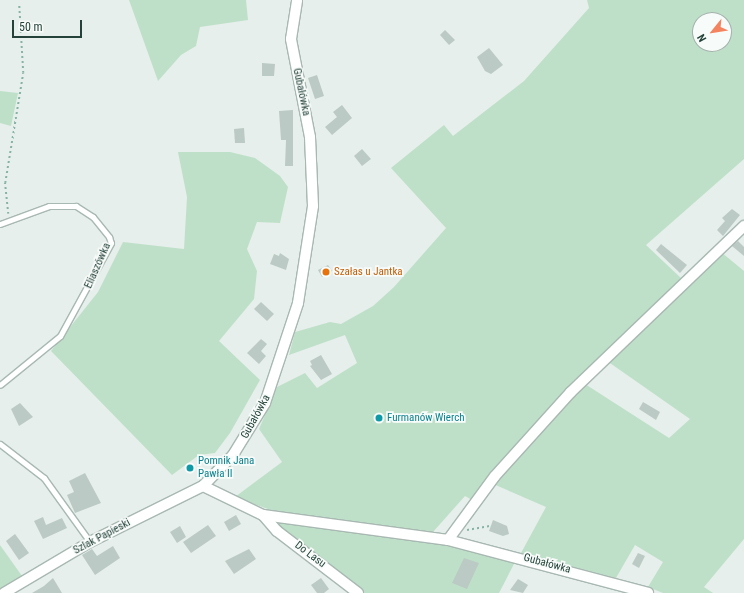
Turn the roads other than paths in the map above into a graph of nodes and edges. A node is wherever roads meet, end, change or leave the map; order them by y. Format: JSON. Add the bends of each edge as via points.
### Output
{"nodes":[{"id":1,"x":297,"y":0,"type":"edge"},
{"id":2,"x":0,"y":224,"type":"edge"},
{"id":3,"x":744,"y":226,"type":"edge"},
{"id":4,"x":0,"y":385,"type":"edge"},
{"id":5,"x":0,"y":444,"type":"edge"},
{"id":6,"x":202,"y":486,"type":"junction"},
{"id":7,"x":263,"y":515,"type":"junction"},
{"id":8,"x":450,"y":535,"type":"junction"},
{"id":9,"x":90,"y":542,"type":"junction"},
{"id":10,"x":4,"y":593,"type":"edge"},
{"id":11,"x":358,"y":593,"type":"edge"},
{"id":12,"x":648,"y":593,"type":"edge"}],
"edges":[{"from":1,"to":6,"type":"street","name":"Gubałówka","via":[[291,39],[310,136],[314,188],[308,249],[298,303],[266,404],[233,455]]},
{"from":2,"to":4,"type":"lane","name":"Eliaszówka","via":[[49,206],[76,206],[93,216],[110,237],[110,244],[60,336]]},
{"from":3,"to":8,"type":"street","via":[[571,392],[495,476]]},
{"from":5,"to":9,"type":"lane","via":[[44,478]]},
{"from":6,"to":7,"type":"street","name":"Gubałówka"},
{"from":6,"to":9,"type":"street","name":"Szlak Papieski"},
{"from":7,"to":8,"type":"street","name":"Gubałówka"},
{"from":7,"to":11,"type":"street","name":"Do Lasu","via":[[277,531]]},
{"from":8,"to":12,"type":"street","name":"Gubałówka"},
{"from":9,"to":10,"type":"street","name":"Szlak Papieski"}]}
